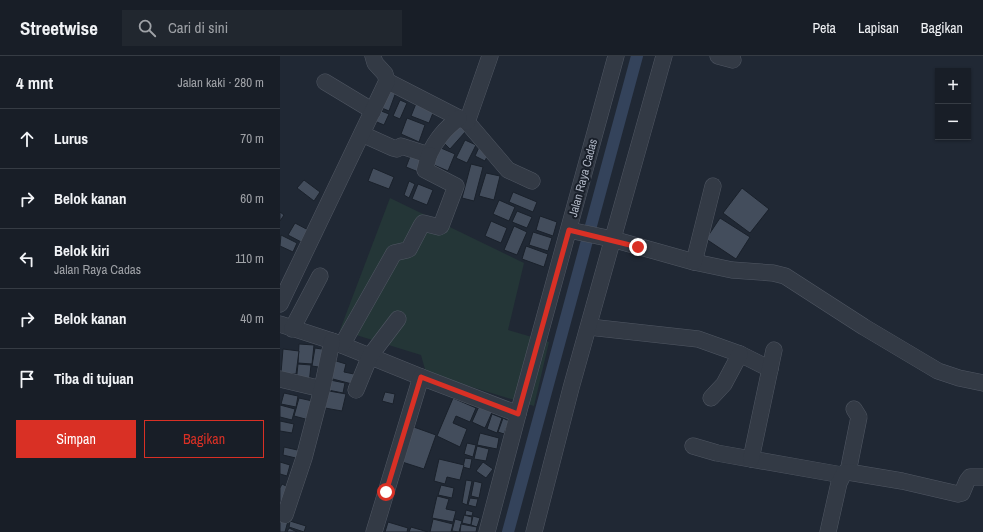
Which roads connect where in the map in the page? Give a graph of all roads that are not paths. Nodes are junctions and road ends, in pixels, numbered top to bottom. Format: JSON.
{"nodes":[{"id":1,"x":490,"y":56,"type":"edge"},
{"id":2,"x":616,"y":56,"type":"edge"},
{"id":3,"x":664,"y":56,"type":"edge"},
{"id":4,"x":718,"y":56,"type":"edge"},
{"id":5,"x":371,"y":58,"type":"edge"},
{"id":6,"x":733,"y":60,"type":"dead end"},
{"id":7,"x":387,"y":81,"type":"junction"},
{"id":8,"x":325,"y":82,"type":"dead end"},
{"id":9,"x":373,"y":111,"type":"junction"},
{"id":10,"x":463,"y":120,"type":"junction"},
{"id":11,"x":362,"y":134,"type":"junction"},
{"id":12,"x":429,"y":155,"type":"junction"},
{"id":13,"x":532,"y":181,"type":"dead end"},
{"id":14,"x":713,"y":186,"type":"dead end"},
{"id":15,"x":572,"y":231,"type":"junction"},
{"id":16,"x":607,"y":238,"type":"junction"},
{"id":17,"x":694,"y":262,"type":"junction"},
{"id":18,"x":320,"y":276,"type":"dead end"},
{"id":19,"x":280,"y":304,"type":"edge"},
{"id":20,"x":398,"y":319,"type":"dead end"},
{"id":21,"x":286,"y":326,"type":"edge"},
{"id":22,"x":589,"y":327,"type":"junction"},
{"id":23,"x":336,"y":343,"type":"junction"},
{"id":24,"x":774,"y":350,"type":"dead end"},
{"id":25,"x":740,"y":354,"type":"junction"},
{"id":26,"x":370,"y":356,"type":"junction"},
{"id":27,"x":770,"y":369,"type":"junction"},
{"id":28,"x":421,"y":377,"type":"junction"},
{"id":29,"x":280,"y":379,"type":"edge"},
{"id":30,"x":983,"y":383,"type":"edge"},
{"id":31,"x":322,"y":389,"type":"junction"},
{"id":32,"x":356,"y":390,"type":"dead end"},
{"id":33,"x":711,"y":398,"type":"dead end"},
{"id":34,"x":854,"y":409,"type":"dead end"},
{"id":35,"x":518,"y":414,"type":"junction"},
{"id":36,"x":693,"y":446,"type":"dead end"},
{"id":37,"x":751,"y":459,"type":"junction"},
{"id":38,"x":845,"y":474,"type":"junction"},
{"id":39,"x":983,"y":477,"type":"edge"},
{"id":40,"x":285,"y":514,"type":"dead end"},
{"id":41,"x":374,"y":532,"type":"edge"},
{"id":42,"x":487,"y":532,"type":"edge"},
{"id":43,"x":534,"y":532,"type":"edge"},
{"id":44,"x":828,"y":532,"type":"edge"}],
"edges":[{"from":1,"to":10,"type":"street"},
{"from":2,"to":15,"type":"street","name":"Jalan Raya Cadas"},
{"from":3,"to":16,"type":"street"},
{"from":4,"to":6,"type":"street"},
{"from":5,"to":7,"type":"street"},
{"from":7,"to":9,"type":"street"},
{"from":7,"to":10,"type":"street"},
{"from":8,"to":9,"type":"street"},
{"from":9,"to":11,"type":"street"},
{"from":10,"to":12,"type":"street"},
{"from":10,"to":13,"type":"street"},
{"from":11,"to":12,"type":"street"},
{"from":11,"to":19,"type":"street"},
{"from":12,"to":23,"type":"street"},
{"from":14,"to":17,"type":"street"},
{"from":15,"to":16,"type":"street"},
{"from":15,"to":35,"type":"street","name":"Jalan Raya Cadas"},
{"from":16,"to":17,"type":"street"},
{"from":16,"to":22,"type":"street"},
{"from":17,"to":30,"type":"street"},
{"from":18,"to":21,"type":"street"},
{"from":20,"to":26,"type":"street"},
{"from":21,"to":23,"type":"street"},
{"from":22,"to":25,"type":"street"},
{"from":22,"to":43,"type":"street"},
{"from":23,"to":26,"type":"street"},
{"from":23,"to":31,"type":"street"},
{"from":24,"to":27,"type":"street"},
{"from":25,"to":27,"type":"street"},
{"from":25,"to":33,"type":"street"},
{"from":26,"to":28,"type":"street"},
{"from":26,"to":32,"type":"street"},
{"from":27,"to":37,"type":"street"},
{"from":28,"to":35,"type":"street"},
{"from":28,"to":41,"type":"street"},
{"from":29,"to":31,"type":"street"},
{"from":31,"to":40,"type":"street"},
{"from":34,"to":38,"type":"street"},
{"from":35,"to":42,"type":"street","name":"Jalan Raya Cadas"},
{"from":36,"to":37,"type":"street"},
{"from":37,"to":38,"type":"street"},
{"from":38,"to":39,"type":"street"},
{"from":38,"to":44,"type":"street"}]}
